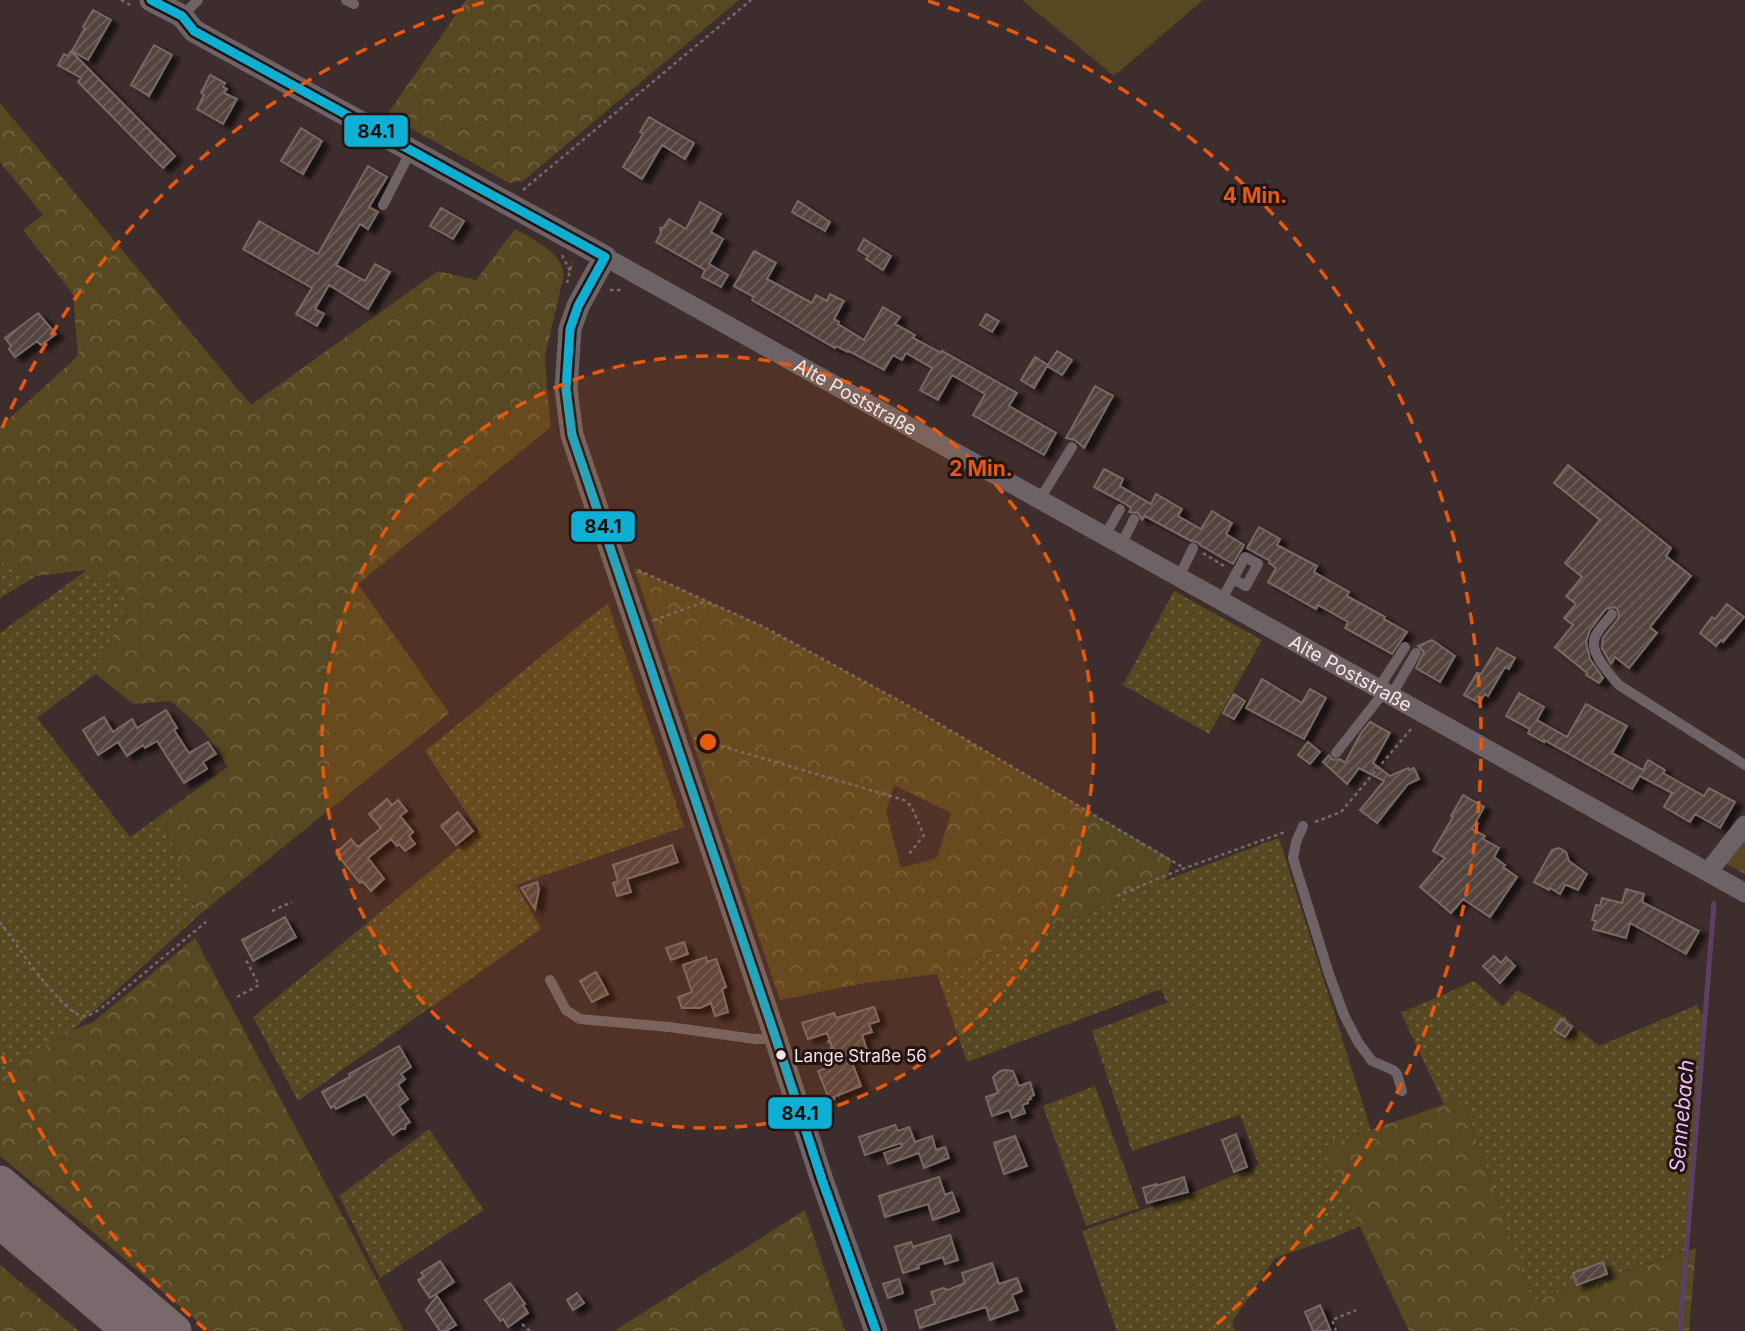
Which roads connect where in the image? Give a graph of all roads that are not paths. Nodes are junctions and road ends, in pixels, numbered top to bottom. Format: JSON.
{"nodes":[{"id":1,"x":151,"y":0,"type":"edge"},
{"id":2,"x":190,"y":8,"type":"edge"},
{"id":3,"x":411,"y":151,"type":"junction"},
{"id":4,"x":383,"y":205,"type":"dead end"},
{"id":5,"x":605,"y":257,"type":"junction"},
{"id":6,"x":1072,"y":447,"type":"dead end"},
{"id":7,"x":1040,"y":499,"type":"junction"},
{"id":8,"x":1120,"y":509,"type":"dead end"},
{"id":9,"x":1134,"y":519,"type":"dead end"},
{"id":10,"x":1113,"y":540,"type":"junction"},
{"id":11,"x":1193,"y":548,"type":"road end"},
{"id":12,"x":1235,"y":576,"type":"road end"},
{"id":13,"x":1179,"y":577,"type":"junction"},
{"id":14,"x":1221,"y":601,"type":"junction"},
{"id":15,"x":1612,"y":614,"type":"dead end"},
{"id":16,"x":1405,"y":647,"type":"dead end"},
{"id":17,"x":1416,"y":653,"type":"dead end"},
{"id":18,"x":1385,"y":693,"type":"junction"},
{"id":19,"x":1336,"y":753,"type":"dead end"},
{"id":20,"x":1745,"y":765,"type":"edge"},
{"id":21,"x":1745,"y":825,"type":"edge"},
{"id":22,"x":1303,"y":826,"type":"road end"},
{"id":23,"x":1708,"y":872,"type":"junction"},
{"id":24,"x":1745,"y":893,"type":"edge"},
{"id":25,"x":550,"y":979,"type":"dead end"},
{"id":26,"x":775,"y":1036,"type":"junction"},
{"id":27,"x":1402,"y":1091,"type":"dead end"},
{"id":28,"x":0,"y":1183,"type":"edge"},
{"id":29,"x":0,"y":1221,"type":"edge"},
{"id":30,"x":130,"y":1331,"type":"edge"},
{"id":31,"x":174,"y":1331,"type":"edge"},
{"id":32,"x":876,"y":1331,"type":"edge"}],
"edges":[{"from":1,"to":2,"type":"street","name":"Alte Poststraße"},
{"from":2,"to":3,"type":"street","name":"Alte Poststraße"},
{"from":3,"to":4,"type":"lane"},
{"from":3,"to":5,"type":"street","name":"Alte Poststraße"},
{"from":5,"to":7,"type":"street","name":"Alte Poststraße"},
{"from":5,"to":26,"type":"street"},
{"from":6,"to":7,"type":"lane"},
{"from":7,"to":10,"type":"street","name":"Alte Poststraße"},
{"from":8,"to":10,"type":"lane"},
{"from":9,"to":10,"type":"lane"},
{"from":10,"to":13,"type":"street","name":"Alte Poststraße"},
{"from":11,"to":13,"type":"lane"},
{"from":12,"to":14,"type":"lane"},
{"from":13,"to":14,"type":"street","name":"Alte Poststraße"},
{"from":14,"to":18,"type":"street","name":"Alte Poststraße"},
{"from":15,"to":20,"type":"lane"},
{"from":16,"to":18,"type":"lane"},
{"from":17,"to":18,"type":"lane"},
{"from":18,"to":19,"type":"lane"},
{"from":18,"to":23,"type":"street","name":"Alte Poststraße"},
{"from":21,"to":23,"type":"street"},
{"from":22,"to":27,"type":"lane"},
{"from":23,"to":24,"type":"street","name":"Alte Poststraße"},
{"from":25,"to":26,"type":"lane"},
{"from":26,"to":32,"type":"street"},
{"from":28,"to":31,"type":"highway"},
{"from":29,"to":30,"type":"highway"}]}
